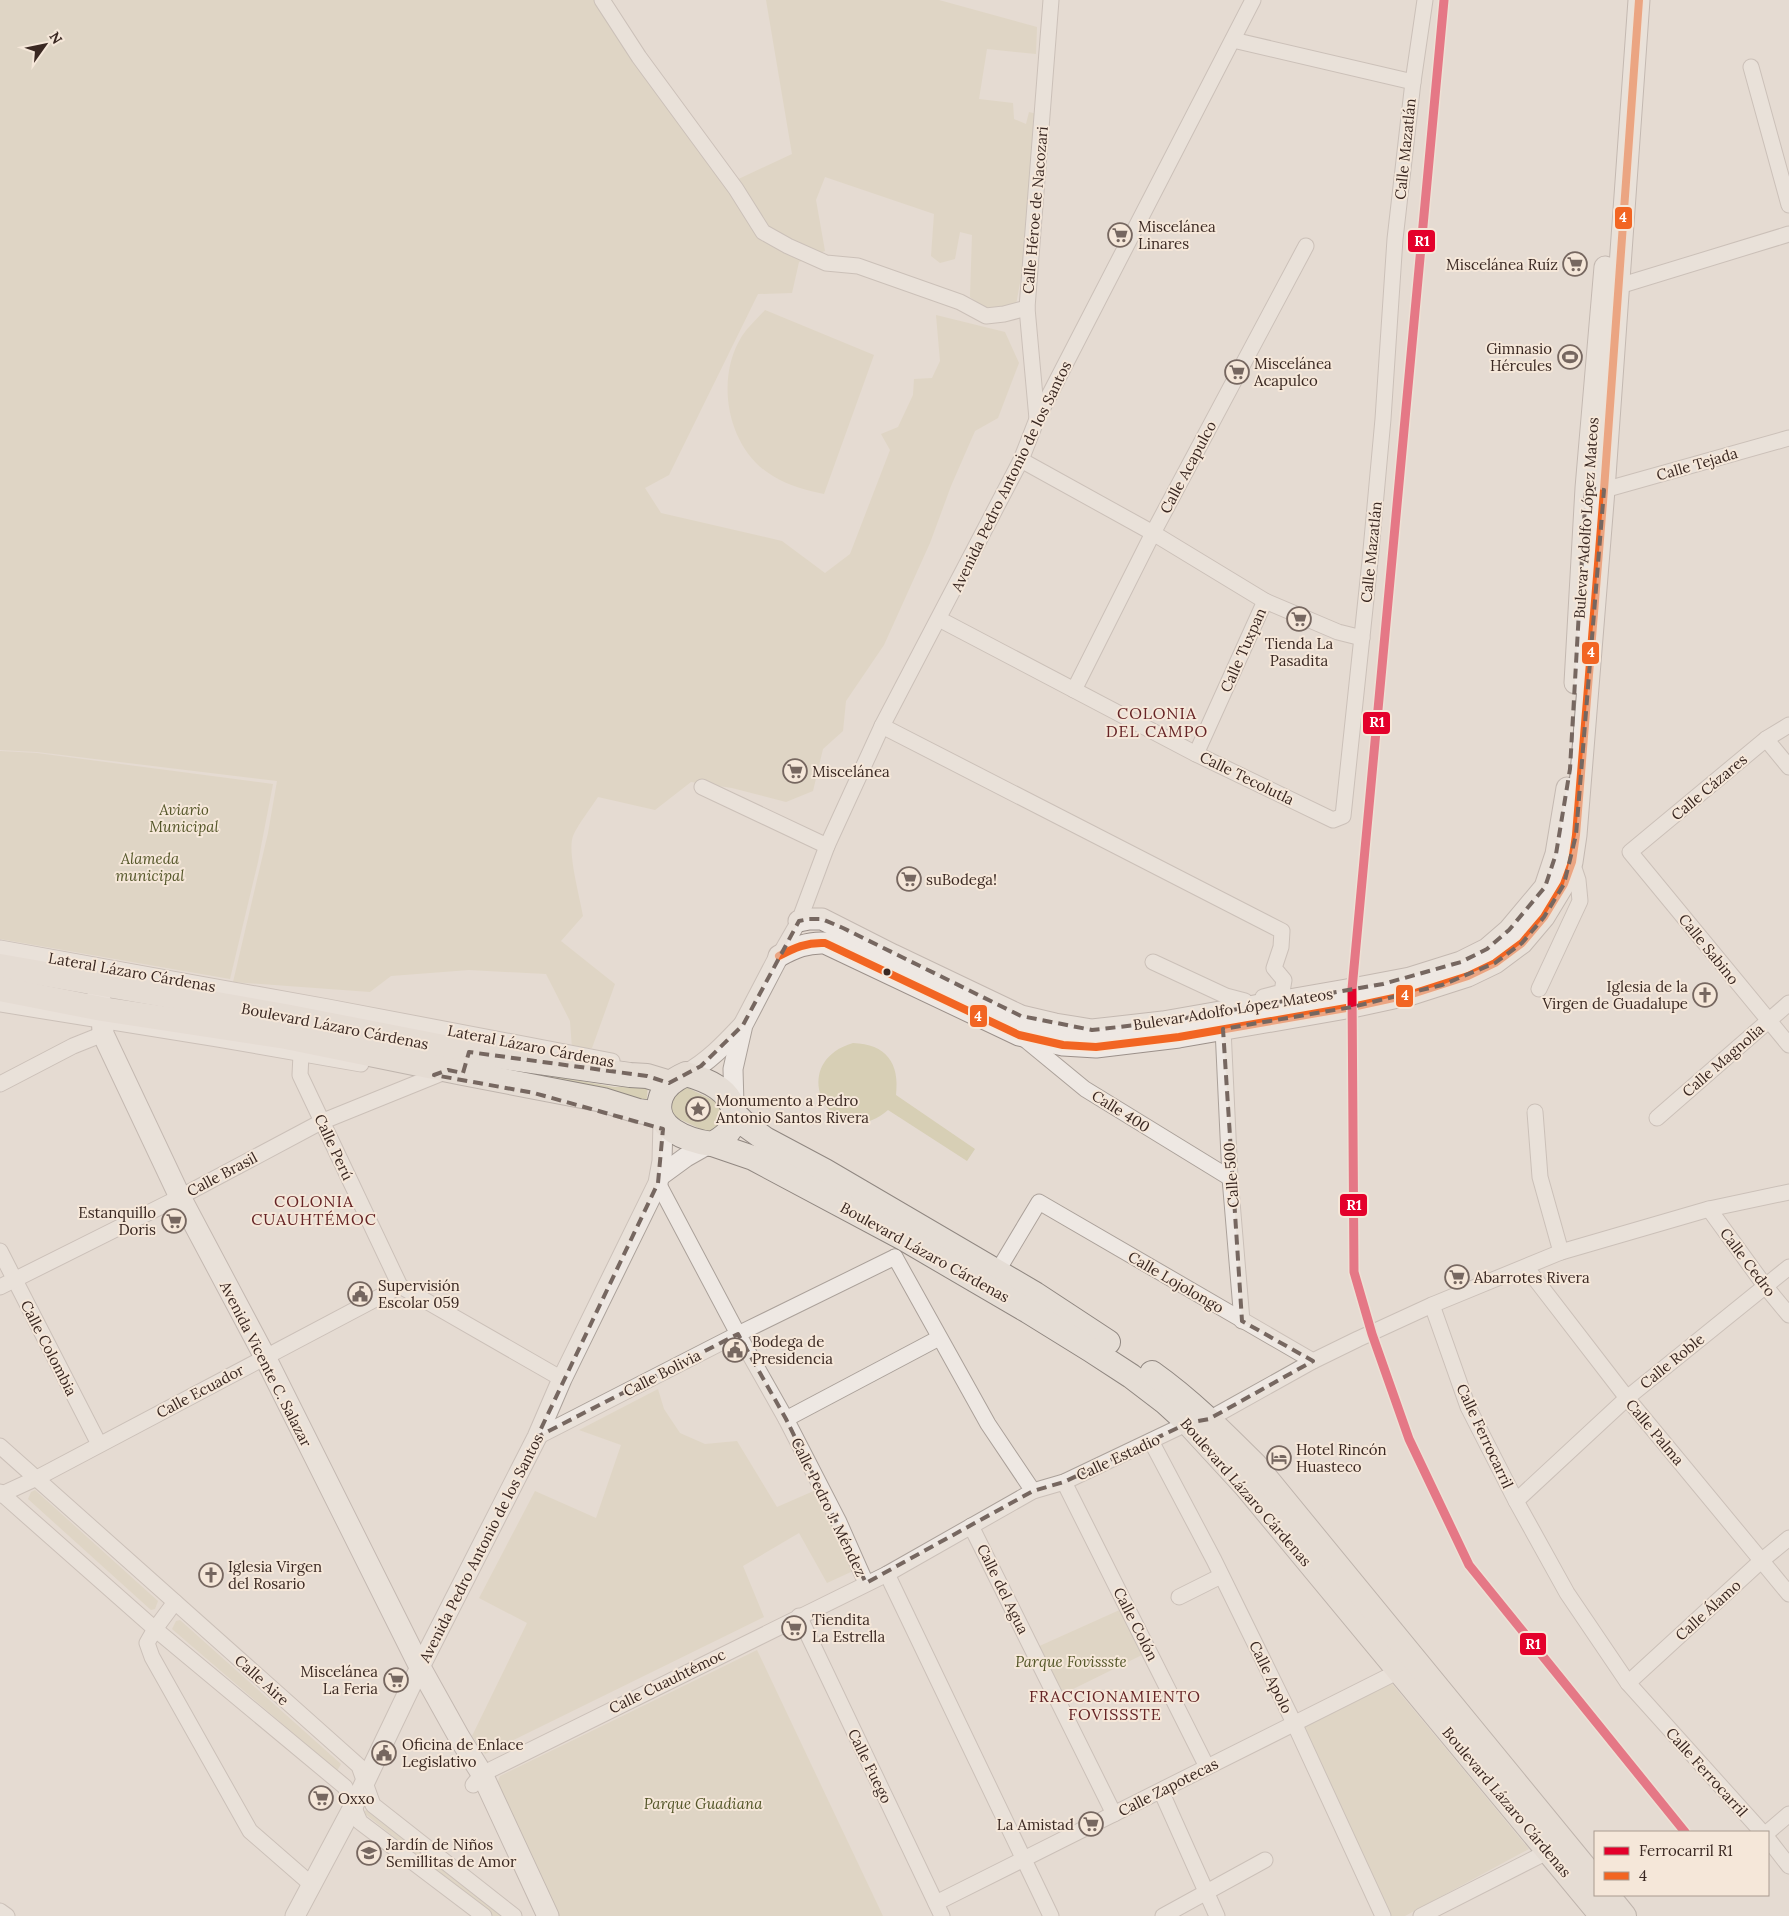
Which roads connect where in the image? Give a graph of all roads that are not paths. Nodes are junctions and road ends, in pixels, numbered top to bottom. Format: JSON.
{"nodes":[{"id":1,"x":602,"y":0,"type":"edge"},
{"id":2,"x":1051,"y":0,"type":"edge"},
{"id":3,"x":1253,"y":0,"type":"edge"},
{"id":4,"x":1424,"y":0,"type":"edge"},
{"id":5,"x":1625,"y":0,"type":"edge"},
{"id":6,"x":1639,"y":0,"type":"edge"},
{"id":7,"x":1232,"y":40,"type":"junction"},
{"id":8,"x":1751,"y":67,"type":"dead end"},
{"id":9,"x":1412,"y":82,"type":"junction"},
{"id":10,"x":1789,"y":205,"type":"edge"},
{"id":11,"x":1789,"y":234,"type":"edge"},
{"id":12,"x":1306,"y":246,"type":"dead end"},
{"id":13,"x":1619,"y":286,"type":"junction"},
{"id":14,"x":1027,"y":308,"type":"junction"},
{"id":15,"x":1038,"y":419,"type":"junction"},
{"id":16,"x":1789,"y":438,"type":"edge"},
{"id":17,"x":1021,"y":460,"type":"junction"},
{"id":18,"x":1595,"y":489,"type":"junction"},
{"id":19,"x":1153,"y":533,"type":"junction"},
{"id":20,"x":1265,"y":601,"type":"junction"},
{"id":21,"x":939,"y":619,"type":"junction"},
{"id":22,"x":1362,"y":638,"type":"junction"},
{"id":23,"x":1074,"y":690,"type":"junction"},
{"id":24,"x":1789,"y":725,"type":"edge"},
{"id":25,"x":882,"y":726,"type":"junction"},
{"id":26,"x":1766,"y":739,"type":"junction"},
{"id":27,"x":1196,"y":754,"type":"junction"},
{"id":28,"x":1789,"y":767,"type":"edge"},
{"id":29,"x":702,"y":787,"type":"dead end"},
{"id":30,"x":827,"y":846,"type":"junction"},
{"id":31,"x":1630,"y":852,"type":"joint"},
{"id":32,"x":1572,"y":862,"type":"junction"},
{"id":33,"x":799,"y":921,"type":"junction"},
{"id":34,"x":0,"y":948,"type":"edge"},
{"id":35,"x":779,"y":956,"type":"junction"},
{"id":36,"x":1153,"y":962,"type":"dead end"},
{"id":37,"x":0,"y":966,"type":"edge"},
{"id":38,"x":96,"y":984,"type":"junction"},
{"id":39,"x":0,"y":989,"type":"edge"},
{"id":40,"x":1539,"y":989,"type":"dead end"},
{"id":41,"x":1789,"y":1003,"type":"edge"},
{"id":42,"x":0,"y":1004,"type":"edge"},
{"id":43,"x":1245,"y":1004,"type":"junction"},
{"id":44,"x":102,"y":1021,"type":"junction"},
{"id":45,"x":1768,"y":1021,"type":"junction"},
{"id":46,"x":743,"y":1025,"type":"junction"},
{"id":47,"x":1223,"y":1029,"type":"junction"},
{"id":48,"x":1019,"y":1035,"type":"junction"},
{"id":49,"x":1789,"y":1045,"type":"edge"},
{"id":50,"x":301,"y":1054,"type":"junction"},
{"id":51,"x":454,"y":1068,"type":"junction"},
{"id":52,"x":678,"y":1078,"type":"junction"},
{"id":53,"x":0,"y":1084,"type":"edge"},
{"id":54,"x":734,"y":1109,"type":"junction"},
{"id":55,"x":1535,"y":1112,"type":"dead end"},
{"id":56,"x":1657,"y":1118,"type":"dead end"},
{"id":57,"x":321,"y":1122,"type":"junction"},
{"id":58,"x":662,"y":1122,"type":"junction"},
{"id":59,"x":711,"y":1144,"type":"junction"},
{"id":60,"x":1230,"y":1178,"type":"junction"},
{"id":61,"x":659,"y":1179,"type":"junction"},
{"id":62,"x":1789,"y":1192,"type":"edge"},
{"id":63,"x":180,"y":1197,"type":"junction"},
{"id":64,"x":1709,"y":1209,"type":"junction"},
{"id":65,"x":899,"y":1248,"type":"junction"},
{"id":66,"x":0,"y":1251,"type":"edge"},
{"id":67,"x":1561,"y":1252,"type":"junction"},
{"id":68,"x":1526,"y":1267,"type":"junction"},
{"id":69,"x":1789,"y":1267,"type":"edge"},
{"id":70,"x":997,"y":1272,"type":"junction"},
{"id":71,"x":14,"y":1279,"type":"junction"},
{"id":72,"x":400,"y":1286,"type":"junction"},
{"id":73,"x":1765,"y":1286,"type":"junction"},
{"id":74,"x":0,"y":1287,"type":"edge"},
{"id":75,"x":1432,"y":1305,"type":"junction"},
{"id":76,"x":1789,"y":1315,"type":"edge"},
{"id":77,"x":1242,"y":1320,"type":"junction"},
{"id":78,"x":738,"y":1334,"type":"junction"},
{"id":79,"x":939,"y":1338,"type":"junction"},
{"id":80,"x":265,"y":1357,"type":"junction"},
{"id":81,"x":1313,"y":1361,"type":"junction"},
{"id":82,"x":562,"y":1379,"type":"junction"},
{"id":83,"x":1627,"y":1398,"type":"junction"},
{"id":84,"x":786,"y":1419,"type":"junction"},
{"id":85,"x":1199,"y":1421,"type":"junction"},
{"id":86,"x":537,"y":1437,"type":"junction"},
{"id":87,"x":1151,"y":1441,"type":"junction"},
{"id":88,"x":99,"y":1444,"type":"junction"},
{"id":89,"x":0,"y":1446,"type":"edge"},
{"id":90,"x":37,"y":1478,"type":"junction"},
{"id":91,"x":1064,"y":1482,"type":"junction"},
{"id":92,"x":1032,"y":1491,"type":"junction"},
{"id":93,"x":1,"y":1494,"type":"edge"},
{"id":94,"x":1516,"y":1501,"type":"junction"},
{"id":95,"x":971,"y":1526,"type":"junction"},
{"id":96,"x":1789,"y":1538,"type":"edge"},
{"id":97,"x":1761,"y":1561,"type":"junction"},
{"id":98,"x":887,"y":1574,"type":"junction"},
{"id":99,"x":1221,"y":1576,"type":"junction"},
{"id":100,"x":866,"y":1584,"type":"junction"},
{"id":101,"x":1789,"y":1594,"type":"edge"},
{"id":102,"x":1179,"y":1597,"type":"dead end"},
{"id":103,"x":175,"y":1602,"type":"junction"},
{"id":104,"x":799,"y":1616,"type":"junction"},
{"id":105,"x":155,"y":1629,"type":"junction"},
{"id":106,"x":420,"y":1668,"type":"junction"},
{"id":107,"x":1399,"y":1671,"type":"junction"},
{"id":108,"x":1628,"y":1683,"type":"junction"},
{"id":109,"x":1295,"y":1725,"type":"junction"},
{"id":110,"x":1207,"y":1767,"type":"junction"},
{"id":111,"x":477,"y":1779,"type":"junction"},
{"id":112,"x":364,"y":1781,"type":"junction"},
{"id":113,"x":1160,"y":1791,"type":"junction"},
{"id":114,"x":353,"y":1806,"type":"junction"},
{"id":115,"x":1114,"y":1814,"type":"junction"},
{"id":116,"x":1789,"y":1814,"type":"edge"},
{"id":117,"x":1761,"y":1831,"type":"edge"},
{"id":118,"x":1769,"y":1831,"type":"edge"},
{"id":119,"x":1769,"y":1840,"type":"edge"},
{"id":120,"x":1549,"y":1851,"type":"junction"},
{"id":121,"x":1025,"y":1860,"type":"junction"},
{"id":122,"x":1265,"y":1860,"type":"dead end"},
{"id":123,"x":1789,"y":1866,"type":"edge"},
{"id":124,"x":1594,"y":1879,"type":"edge"},
{"id":125,"x":312,"y":1885,"type":"junction"},
{"id":126,"x":1205,"y":1892,"type":"junction"},
{"id":127,"x":1608,"y":1896,"type":"edge"},
{"id":128,"x":939,"y":1910,"type":"edge"},
{"id":129,"x":0,"y":1911,"type":"edge"},
{"id":130,"x":7,"y":1916,"type":"edge"},
{"id":131,"x":295,"y":1916,"type":"edge"},
{"id":132,"x":484,"y":1916,"type":"edge"},
{"id":133,"x":514,"y":1916,"type":"edge"},
{"id":134,"x":534,"y":1916,"type":"edge"},
{"id":135,"x":548,"y":1916,"type":"edge"},
{"id":136,"x":1051,"y":1916,"type":"edge"},
{"id":137,"x":1163,"y":1916,"type":"edge"},
{"id":138,"x":1217,"y":1916,"type":"edge"},
{"id":139,"x":1383,"y":1916,"type":"edge"},
{"id":140,"x":1420,"y":1916,"type":"edge"},
{"id":141,"x":1602,"y":1916,"type":"edge"},
{"id":142,"x":1624,"y":1916,"type":"edge"}],
"edges":[{"from":1,"to":14,"type":"street"},
{"from":2,"to":14,"type":"street","name":"Calle Héroe de Nacozari"},
{"from":3,"to":7,"type":"street","name":"Avenida Pedro Antonio de los Santos"},
{"from":4,"to":9,"type":"street"},
{"from":5,"to":18,"type":"main road","name":"Bulevar Adolfo López Mateos"},
{"from":6,"to":13,"type":"main road","name":"Bulevar Adolfo López Mateos"},
{"from":7,"to":9,"type":"street"},
{"from":7,"to":15,"type":"street","name":"Avenida Pedro Antonio de los Santos"},
{"from":8,"to":10,"type":"street"},
{"from":9,"to":22,"type":"street","name":"Calle Mazatlán"},
{"from":11,"to":13,"type":"street"},
{"from":12,"to":19,"type":"street","name":"Calle Acapulco"},
{"from":13,"to":18,"type":"main road","name":"Bulevar Adolfo López Mateos"},
{"from":14,"to":15,"type":"street","name":"Calle Héroe de Nacozari"},
{"from":15,"to":17,"type":"street","name":"Avenida Pedro Antonio de los Santos"},
{"from":16,"to":18,"type":"street","name":"Calle Tejada"},
{"from":17,"to":19,"type":"street"},
{"from":17,"to":21,"type":"street","name":"Avenida Pedro Antonio de los Santos"},
{"from":18,"to":32,"type":"main road","name":"Bulevar Adolfo López Mateos"},
{"from":18,"to":43,"type":"main road","name":"Bulevar Adolfo López Mateos"},
{"from":19,"to":20,"type":"street"},
{"from":19,"to":23,"type":"street","name":"Calle Acapulco"},
{"from":20,"to":22,"type":"street"},
{"from":20,"to":27,"type":"street","name":"Calle Tuxpan"},
{"from":21,"to":23,"type":"street","name":"Calle Tecolutla"},
{"from":21,"to":25,"type":"street","name":"Avenida Pedro Antonio de los Santos"},
{"from":22,"to":27,"type":"street","name":"Calle Tecolutla"},
{"from":23,"to":27,"type":"street","name":"Calle Tecolutla"},
{"from":24,"to":26,"type":"street","name":"Calle Cázares"},
{"from":25,"to":30,"type":"street","name":"Avenida Pedro Antonio de los Santos"},
{"from":25,"to":43,"type":"street"},
{"from":26,"to":28,"type":"street"},
{"from":26,"to":31,"type":"street","name":"Calle Cázares"},
{"from":29,"to":30,"type":"street"},
{"from":30,"to":33,"type":"street","name":"Avenida Pedro Antonio de los Santos"},
{"from":31,"to":45,"type":"street","name":"Calle Sabino"},
{"from":32,"to":40,"type":"street"},
{"from":32,"to":47,"type":"main road","name":"Bulevar Adolfo López Mateos"},
{"from":33,"to":35,"type":"street","name":"Avenida Pedro Antonio de los Santos"},
{"from":33,"to":43,"type":"main road","name":"Bulevar Adolfo López Mateos"},
{"from":34,"to":52,"type":"street","name":"Lateral Lázaro Cárdenas"},
{"from":35,"to":46,"type":"street"},
{"from":35,"to":48,"type":"main road","name":"Bulevar Adolfo López Mateos"},
{"from":36,"to":43,"type":"street"},
{"from":37,"to":38,"type":"main road","name":"Boulevard Lázaro Cárdenas"},
{"from":38,"to":44,"type":"main road","name":"Avenida Vicente C. Salazar"},
{"from":38,"to":51,"type":"main road","name":"Boulevard Lázaro Cárdenas"},
{"from":39,"to":44,"type":"main road","name":"Boulevard Lázaro Cárdenas"},
{"from":41,"to":45,"type":"street","name":"Calle Magnolia"},
{"from":42,"to":44,"type":"street"},
{"from":44,"to":50,"type":"street"},
{"from":44,"to":51,"type":"main road","name":"Boulevard Lázaro Cárdenas"},
{"from":44,"to":53,"type":"street"},
{"from":44,"to":63,"type":"main road","name":"Avenida Vicente C. Salazar"},
{"from":45,"to":49,"type":"street","name":"Calle Sabino"},
{"from":45,"to":56,"type":"street","name":"Calle Magnolia"},
{"from":46,"to":52,"type":"street"},
{"from":46,"to":54,"type":"street"},
{"from":47,"to":48,"type":"main road","name":"Bulevar Adolfo López Mateos"},
{"from":47,"to":60,"type":"street","name":"Calle 500"},
{"from":48,"to":60,"type":"street","name":"Calle 400"},
{"from":50,"to":51,"type":"street"},
{"from":50,"to":57,"type":"street","name":"Calle Perú"},
{"from":51,"to":52,"type":"main road","name":"Boulevard Lázaro Cárdenas"},
{"from":51,"to":57,"type":"street","name":"Calle Brasil"},
{"from":51,"to":58,"type":"main road","name":"Boulevard Lázaro Cárdenas"},
{"from":52,"to":54,"type":"main road"},
{"from":52,"to":58,"type":"main road"},
{"from":54,"to":59,"type":"main road"},
{"from":54,"to":70,"type":"main road","name":"Boulevard Lázaro Cárdenas"},
{"from":55,"to":67,"type":"street"},
{"from":57,"to":63,"type":"street","name":"Calle Brasil"},
{"from":57,"to":72,"type":"street","name":"Calle Perú"},
{"from":58,"to":59,"type":"main road"},
{"from":58,"to":61,"type":"street"},
{"from":59,"to":61,"type":"street"},
{"from":59,"to":65,"type":"main road","name":"Boulevard Lázaro Cárdenas"},
{"from":60,"to":77,"type":"street","name":"Calle 500"},
{"from":61,"to":78,"type":"street","name":"Calle Pedro J. Méndez"},
{"from":61,"to":82,"type":"street","name":"Avenida Pedro Antonio de los Santos"},
{"from":62,"to":64,"type":"street"},
{"from":63,"to":71,"type":"street","name":"Calle Brasil"},
{"from":63,"to":80,"type":"main road","name":"Avenida Vicente C. Salazar"},
{"from":64,"to":67,"type":"street"},
{"from":64,"to":73,"type":"street","name":"Calle Cedro"},
{"from":65,"to":78,"type":"street","name":"Calle Bolivia"},
{"from":65,"to":79,"type":"street"},
{"from":65,"to":85,"type":"main road","name":"Boulevard Lázaro Cárdenas"},
{"from":66,"to":71,"type":"street","name":"Calle Colombia"},
{"from":67,"to":68,"type":"street"},
{"from":68,"to":75,"type":"street"},
{"from":68,"to":83,"type":"street","name":"Calle Palma"},
{"from":69,"to":73,"type":"street","name":"Calle Roble"},
{"from":70,"to":77,"type":"street","name":"Calle Lojolongo"},
{"from":70,"to":85,"type":"main road","name":"Boulevard Lázaro Cárdenas"},
{"from":71,"to":74,"type":"street","name":"Calle Brasil"},
{"from":71,"to":88,"type":"street","name":"Calle Colombia"},
{"from":72,"to":80,"type":"street","name":"Calle Ecuador"},
{"from":72,"to":82,"type":"street"},
{"from":73,"to":76,"type":"street","name":"Calle Cedro"},
{"from":73,"to":83,"type":"street","name":"Calle Roble"},
{"from":75,"to":81,"type":"street","name":"Calle Estadio"},
{"from":75,"to":94,"type":"street","name":"Calle Ferrocarril"},
{"from":77,"to":81,"type":"street","name":"Calle Lojolongo"},
{"from":78,"to":84,"type":"street","name":"Calle Pedro J. Méndez"},
{"from":78,"to":86,"type":"street","name":"Calle Bolivia"},
{"from":79,"to":84,"type":"street"},
{"from":79,"to":92,"type":"street"},
{"from":80,"to":88,"type":"street","name":"Calle Ecuador"},
{"from":80,"to":106,"type":"main road","name":"Avenida Vicente C. Salazar"},
{"from":81,"to":85,"type":"street","name":"Calle Estadio"},
{"from":82,"to":86,"type":"street","name":"Avenida Pedro Antonio de los Santos"},
{"from":83,"to":94,"type":"street","name":"Calle Roble"},
{"from":83,"to":97,"type":"street","name":"Calle Palma"},
{"from":84,"to":100,"type":"street","name":"Calle Pedro J. Méndez"},
{"from":85,"to":87,"type":"street","name":"Calle Estadio"},
{"from":85,"to":107,"type":"main road","name":"Boulevard Lázaro Cárdenas"},
{"from":85,"to":124,"type":"main road","name":"Boulevard Lázaro Cárdenas"},
{"from":86,"to":106,"type":"street","name":"Avenida Pedro Antonio de los Santos"},
{"from":87,"to":91,"type":"street","name":"Calle Estadio"},
{"from":87,"to":99,"type":"street","name":"Calle Apolo"},
{"from":88,"to":90,"type":"street","name":"Calle Ecuador"},
{"from":89,"to":90,"type":"street","name":"Calle Aire"},
{"from":90,"to":93,"type":"street","name":"Calle Ecuador"},
{"from":90,"to":103,"type":"street","name":"Calle Aire"},
{"from":91,"to":92,"type":"street","name":"Calle Estadio"},
{"from":91,"to":110,"type":"street","name":"Calle Colón"},
{"from":92,"to":95,"type":"street","name":"Calle Estadio"},
{"from":93,"to":105,"type":"street","name":"Calle Aire"},
{"from":94,"to":108,"type":"street","name":"Calle Ferrocarril"},
{"from":95,"to":98,"type":"street","name":"Calle Estadio"},
{"from":95,"to":115,"type":"street","name":"Calle del Agua"},
{"from":96,"to":97,"type":"street","name":"Calle Álamo"},
{"from":97,"to":101,"type":"street","name":"Calle Palma"},
{"from":97,"to":108,"type":"street","name":"Calle Álamo"},
{"from":98,"to":100,"type":"street","name":"Calle Pedro J. Méndez"},
{"from":98,"to":121,"type":"street","name":"Calle Pedro J. Méndez"},
{"from":99,"to":102,"type":"street"},
{"from":99,"to":109,"type":"street","name":"Calle Apolo"},
{"from":100,"to":104,"type":"street","name":"Calle Cuauhtémoc"},
{"from":103,"to":105,"type":"street"},
{"from":103,"to":112,"type":"street","name":"Calle Aire"},
{"from":104,"to":111,"type":"street","name":"Calle Cuauhtémoc"},
{"from":104,"to":128,"type":"street","name":"Calle Fuego"},
{"from":105,"to":114,"type":"street","name":"Calle Aire"},
{"from":105,"to":125,"type":"street"},
{"from":106,"to":111,"type":"main road","name":"Avenida Vicente C. Salazar"},
{"from":106,"to":112,"type":"street","name":"Avenida Pedro Antonio de los Santos"},
{"from":107,"to":109,"type":"street","name":"Calle Zapotecas"},
{"from":107,"to":120,"type":"main road","name":"Boulevard Lázaro Cárdenas"},
{"from":108,"to":117,"type":"street","name":"Calle Ferrocarril"},
{"from":109,"to":110,"type":"street","name":"Calle Zapotecas"},
{"from":109,"to":139,"type":"street","name":"Calle Apolo"},
{"from":110,"to":113,"type":"street","name":"Calle Zapotecas"},
{"from":111,"to":134,"type":"main road","name":"Avenida Vicente C. Salazar"},
{"from":111,"to":135,"type":"main road","name":"Avenida Vicente C. Salazar"},
{"from":112,"to":114,"type":"street","name":"Avenida Pedro Antonio de los Santos"},
{"from":112,"to":133,"type":"street","name":"Calle Aire"},
{"from":113,"to":115,"type":"street","name":"Calle Zapotecas"},
{"from":113,"to":126,"type":"street"},
{"from":114,"to":125,"type":"street","name":"Avenida Pedro Antonio de los Santos"},
{"from":114,"to":132,"type":"street","name":"Calle Aire"},
{"from":115,"to":121,"type":"street","name":"Calle Zapotecas"},
{"from":116,"to":118,"type":"street"},
{"from":119,"to":123,"type":"street"},
{"from":120,"to":140,"type":"street"},
{"from":120,"to":141,"type":"main road","name":"Boulevard Lázaro Cárdenas"},
{"from":121,"to":128,"type":"street","name":"Calle Zapotecas"},
{"from":121,"to":136,"type":"street","name":"Calle Pedro J. Méndez"},
{"from":122,"to":126,"type":"street"},
{"from":125,"to":131,"type":"street","name":"Avenida Pedro Antonio de los Santos"},
{"from":126,"to":137,"type":"street"},
{"from":126,"to":138,"type":"street"},
{"from":127,"to":142,"type":"main road"},
{"from":129,"to":130,"type":"street"}]}
